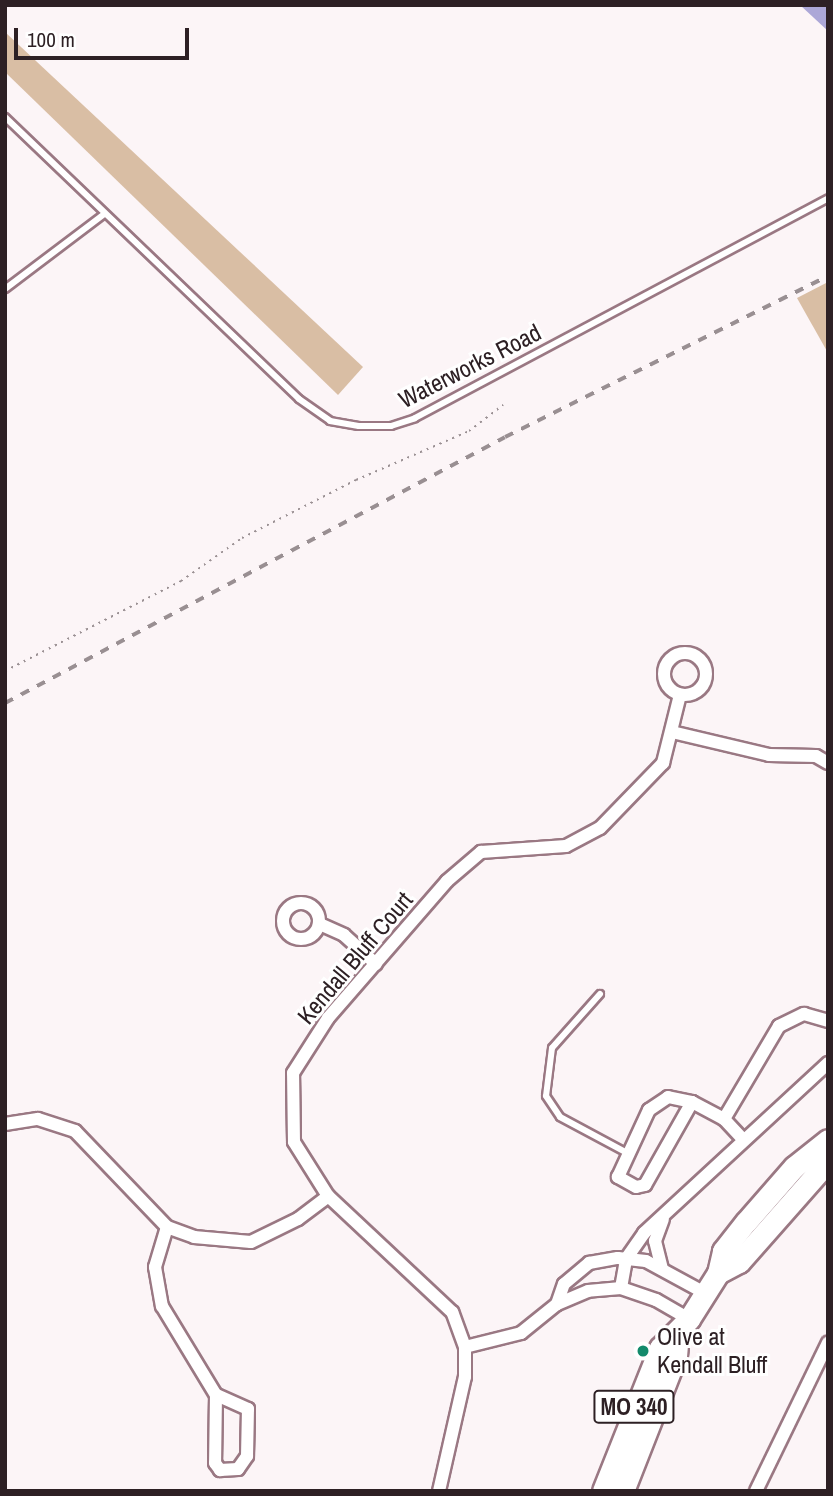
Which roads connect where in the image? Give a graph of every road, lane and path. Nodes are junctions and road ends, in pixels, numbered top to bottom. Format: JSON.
{"nodes":[{"id":1,"x":5,"y":117,"type":"edge"},
{"id":2,"x":828,"y":198,"type":"edge"},
{"id":3,"x":103,"y":215,"type":"junction"},
{"id":4,"x":5,"y":289,"type":"edge"},
{"id":5,"x":503,"y":405,"type":"dead end"},
{"id":6,"x":5,"y":671,"type":"edge"},
{"id":7,"x":680,"y":695,"type":"dead end"},
{"id":8,"x":672,"y":732,"type":"junction"},
{"id":9,"x":828,"y":764,"type":"edge"},
{"id":10,"x":322,"y":925,"type":"dead end"},
{"id":11,"x":376,"y":964,"type":"junction"},
{"id":12,"x":600,"y":995,"type":"dead end"},
{"id":13,"x":828,"y":1021,"type":"edge"},
{"id":14,"x":828,"y":1063,"type":"edge"},
{"id":15,"x":692,"y":1102,"type":"junction"},
{"id":16,"x":724,"y":1119,"type":"junction"},
{"id":17,"x":5,"y":1124,"type":"edge"},
{"id":18,"x":742,"y":1138,"type":"junction"},
{"id":19,"x":828,"y":1140,"type":"edge"},
{"id":20,"x":627,"y":1153,"type":"junction"},
{"id":21,"x":828,"y":1162,"type":"edge"},
{"id":22,"x":328,"y":1196,"type":"junction"},
{"id":23,"x":664,"y":1214,"type":"junction"},
{"id":24,"x":167,"y":1227,"type":"junction"},
{"id":25,"x":626,"y":1259,"type":"junction"},
{"id":26,"x":662,"y":1269,"type":"junction"},
{"id":27,"x":718,"y":1273,"type":"junction"},
{"id":28,"x":621,"y":1288,"type":"junction"},
{"id":29,"x":705,"y":1293,"type":"junction"},
{"id":30,"x":557,"y":1304,"type":"junction"},
{"id":31,"x":683,"y":1325,"type":"junction"},
{"id":32,"x":828,"y":1343,"type":"edge"},
{"id":33,"x":465,"y":1348,"type":"junction"},
{"id":34,"x":216,"y":1395,"type":"junction"},
{"id":35,"x":439,"y":1491,"type":"edge"},
{"id":36,"x":603,"y":1491,"type":"edge"},
{"id":37,"x":623,"y":1491,"type":"edge"},
{"id":38,"x":756,"y":1491,"type":"edge"}],
"edges":[{"from":1,"to":3,"type":"lane","name":"Waterworks Road"},
{"from":2,"to":3,"type":"lane","name":"Waterworks Road"},
{"from":3,"to":4,"type":"lane"},
{"from":5,"to":6,"type":"path"},
{"from":7,"to":8,"type":"street","name":"Kendall Bluff Court"},
{"from":8,"to":9,"type":"street"},
{"from":8,"to":11,"type":"street","name":"Kendall Bluff Court"},
{"from":10,"to":11,"type":"street"},
{"from":11,"to":22,"type":"street","name":"Kendall Bluff Court"},
{"from":12,"to":20,"type":"lane"},
{"from":13,"to":16,"type":"street"},
{"from":14,"to":18,"type":"street"},
{"from":15,"to":16,"type":"street"},
{"from":15,"to":20,"type":"street"},
{"from":15,"to":20,"type":"street"},
{"from":16,"to":18,"type":"street"},
{"from":17,"to":24,"type":"street"},
{"from":18,"to":23,"type":"street"},
{"from":19,"to":27,"type":"main road","number":"MO 340"},
{"from":21,"to":27,"type":"main road","number":"MO 340"},
{"from":22,"to":24,"type":"street"},
{"from":22,"to":33,"type":"street","name":"Kendall Bluff Court"},
{"from":23,"to":25,"type":"street"},
{"from":23,"to":26,"type":"street"},
{"from":24,"to":34,"type":"street"},
{"from":25,"to":26,"type":"street"},
{"from":25,"to":28,"type":"street"},
{"from":25,"to":30,"type":"street"},
{"from":26,"to":29,"type":"street"},
{"from":27,"to":29,"type":"main road","number":"MO 340"},
{"from":28,"to":30,"type":"street"},
{"from":28,"to":31,"type":"street"},
{"from":29,"to":31,"type":"main road","number":"MO 340"},
{"from":30,"to":33,"type":"street"},
{"from":31,"to":36,"type":"main road","number":"MO 340"},
{"from":31,"to":37,"type":"main road","number":"MO 340"},
{"from":32,"to":38,"type":"street"},
{"from":33,"to":35,"type":"street","name":"Kendall Bluff Court"},
{"from":34,"to":34,"type":"street"}]}
